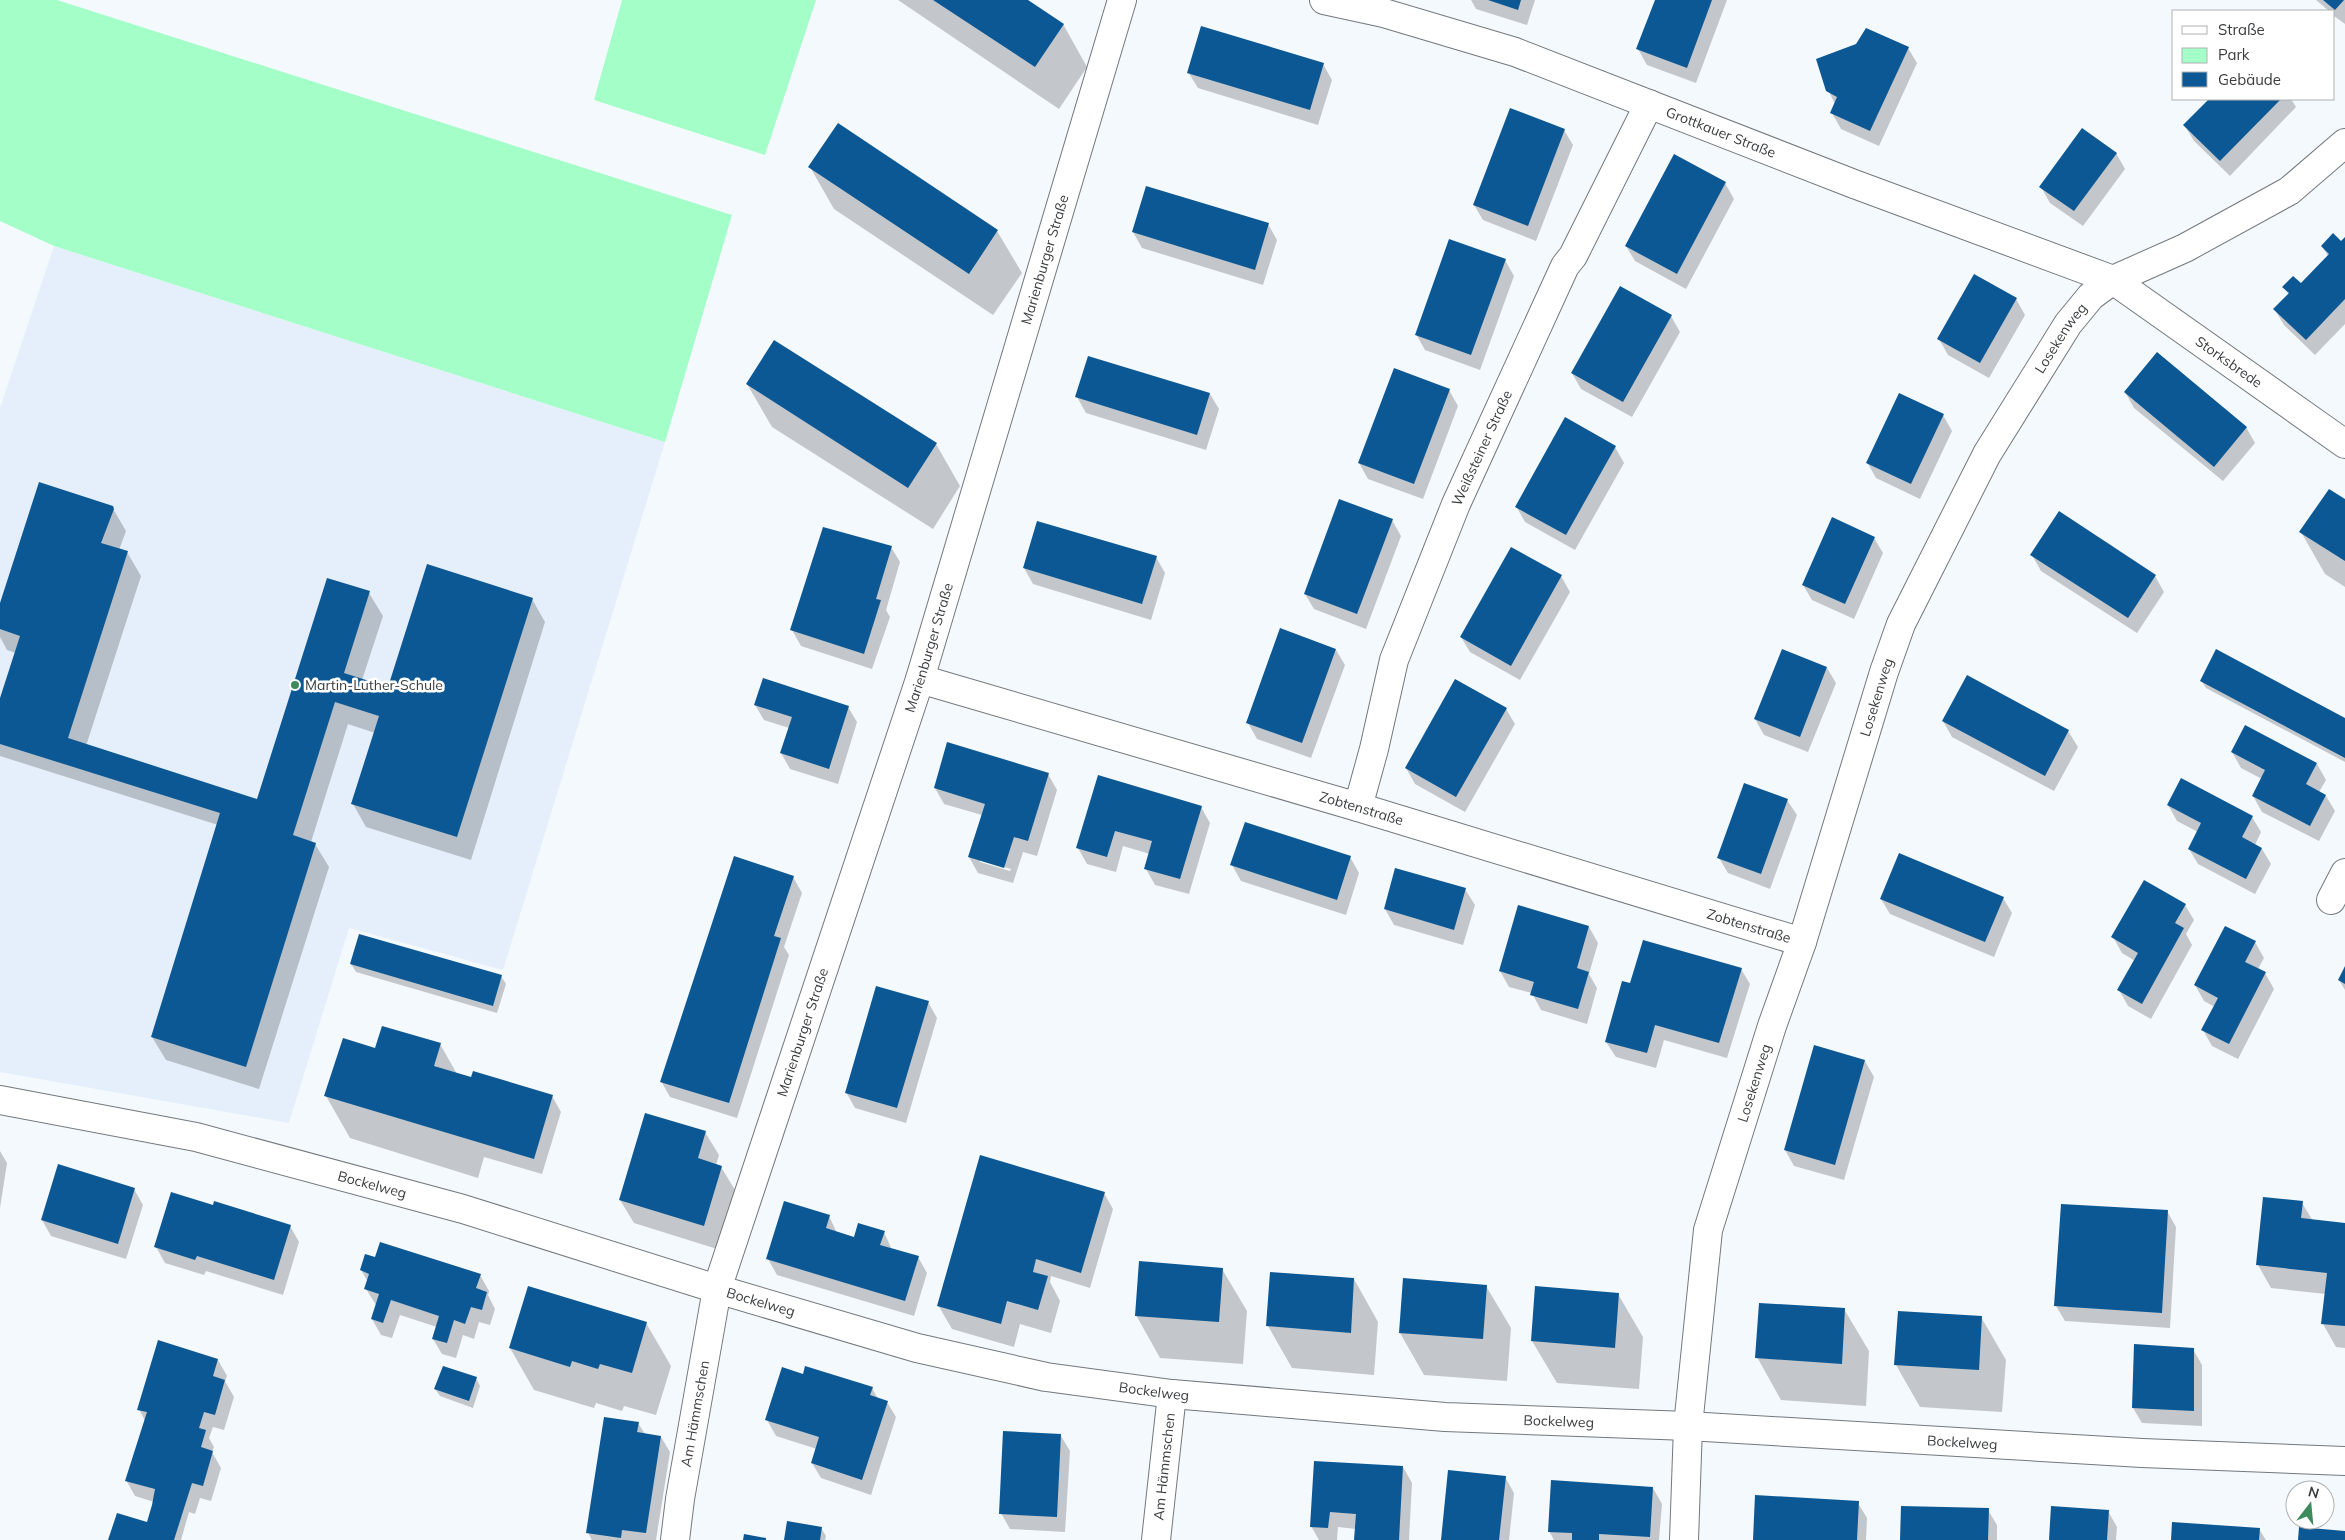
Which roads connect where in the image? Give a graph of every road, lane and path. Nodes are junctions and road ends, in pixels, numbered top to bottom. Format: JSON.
{"nodes":[{"id":1,"x":1122,"y":0,"type":"edge"},
{"id":2,"x":1324,"y":0,"type":"edge"},
{"id":3,"x":1649,"y":104,"type":"junction"},
{"id":4,"x":2345,"y":143,"type":"edge"},
{"id":5,"x":2113,"y":280,"type":"junction"},
{"id":6,"x":2345,"y":444,"type":"edge"},
{"id":7,"x":920,"y":679,"type":"junction"},
{"id":8,"x":1358,"y":807,"type":"junction"},
{"id":9,"x":2345,"y":873,"type":"edge"},
{"id":10,"x":2331,"y":900,"type":"dead end"},
{"id":11,"x":1802,"y":942,"type":"junction"},
{"id":12,"x":0,"y":1100,"type":"edge"},
{"id":13,"x":717,"y":1289,"type":"junction"},
{"id":14,"x":1172,"y":1394,"type":"junction"},
{"id":15,"x":1688,"y":1426,"type":"junction"},
{"id":16,"x":2345,"y":1461,"type":"edge"},
{"id":17,"x":676,"y":1540,"type":"edge"},
{"id":18,"x":1156,"y":1540,"type":"edge"},
{"id":19,"x":1684,"y":1540,"type":"edge"}],
"edges":[{"from":1,"to":7,"type":"street","name":"Marienburger Straße"},
{"from":2,"to":3,"type":"street","name":"Grottkauer Straße"},
{"from":3,"to":5,"type":"street","name":"Grottkauer Straße"},
{"from":3,"to":8,"type":"street","name":"Weißsteiner Straße"},
{"from":4,"to":5,"type":"street","name":"Losekenweg"},
{"from":5,"to":6,"type":"street","name":"Storksbrede"},
{"from":5,"to":11,"type":"street","name":"Losekenweg"},
{"from":7,"to":8,"type":"street","name":"Zobtenstraße"},
{"from":7,"to":13,"type":"street","name":"Marienburger Straße"},
{"from":8,"to":11,"type":"street","name":"Zobtenstraße"},
{"from":9,"to":10,"type":"street"},
{"from":11,"to":15,"type":"street","name":"Losekenweg"},
{"from":12,"to":13,"type":"street","name":"Bockelweg"},
{"from":13,"to":14,"type":"street","name":"Bockelweg"},
{"from":13,"to":17,"type":"street","name":"Am Hämmschen"},
{"from":14,"to":15,"type":"street","name":"Bockelweg"},
{"from":14,"to":18,"type":"street","name":"Am Hämmschen"},
{"from":15,"to":16,"type":"street","name":"Bockelweg"},
{"from":15,"to":19,"type":"street"}]}
